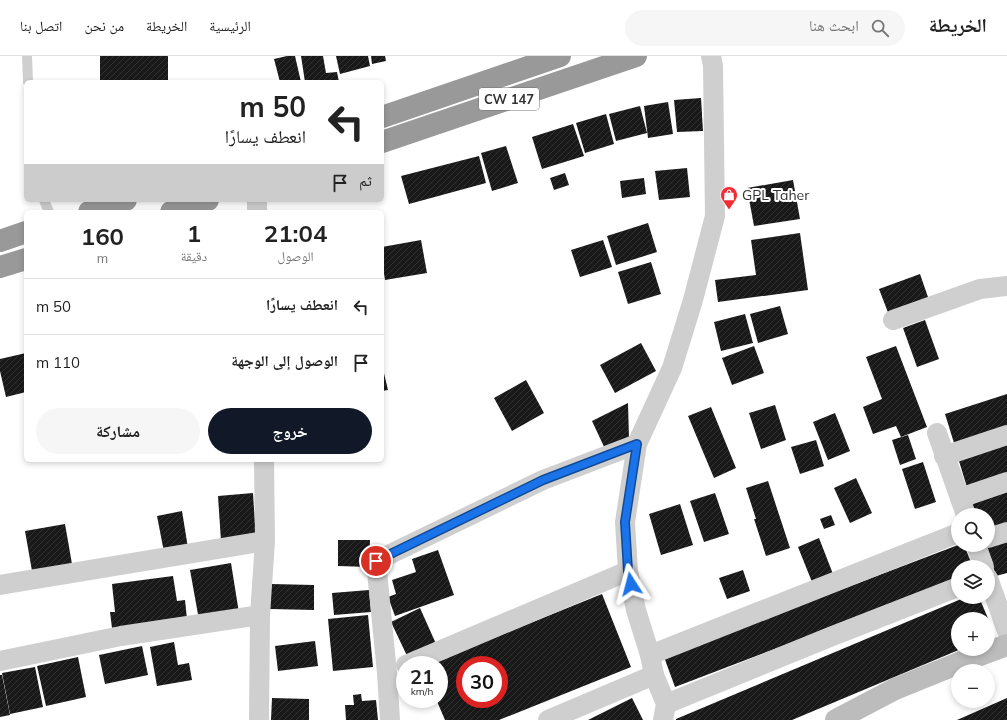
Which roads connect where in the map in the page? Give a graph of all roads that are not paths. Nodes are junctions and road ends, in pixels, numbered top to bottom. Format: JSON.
{"nodes":[{"id":1,"x":27,"y":56,"type":"edge"},
{"id":2,"x":560,"y":56,"type":"edge"},
{"id":3,"x":636,"y":56,"type":"edge"},
{"id":4,"x":711,"y":56,"type":"edge"},
{"id":5,"x":28,"y":80,"type":"edge"},
{"id":6,"x":384,"y":116,"type":"edge"},
{"id":7,"x":384,"y":141,"type":"edge"},
{"id":8,"x":120,"y":202,"type":"edge"},
{"id":9,"x":202,"y":202,"type":"edge"},
{"id":10,"x":95,"y":210,"type":"edge"},
{"id":11,"x":177,"y":210,"type":"edge"},
{"id":12,"x":24,"y":233,"type":"edge"},
{"id":13,"x":0,"y":240,"type":"edge"},
{"id":14,"x":24,"y":260,"type":"edge"},
{"id":15,"x":0,"y":267,"type":"edge"},
{"id":16,"x":1007,"y":286,"type":"edge"},
{"id":17,"x":893,"y":320,"type":"dead end"},
{"id":18,"x":937,"y":433,"type":"dead end"},
{"id":19,"x":1007,"y":435,"type":"edge"},
{"id":20,"x":637,"y":444,"type":"junction"},
{"id":21,"x":944,"y":456,"type":"junction"},
{"id":22,"x":264,"y":462,"type":"edge"},
{"id":23,"x":1007,"y":482,"type":"edge"},
{"id":24,"x":963,"y":506,"type":"edge"},
{"id":25,"x":1007,"y":532,"type":"edge"},
{"id":26,"x":951,"y":536,"type":"edge"},
{"id":27,"x":995,"y":536,"type":"edge"},
{"id":28,"x":265,"y":541,"type":"junction"},
{"id":29,"x":628,"y":571,"type":"junction"},
{"id":30,"x":995,"y":583,"type":"edge"},
{"id":31,"x":0,"y":585,"type":"edge"},
{"id":32,"x":951,"y":590,"type":"edge"},
{"id":33,"x":260,"y":615,"type":"junction"},
{"id":34,"x":1007,"y":631,"type":"edge"},
{"id":35,"x":1007,"y":645,"type":"edge"},
{"id":36,"x":650,"y":655,"type":"junction"},
{"id":37,"x":396,"y":656,"type":"edge"},
{"id":38,"x":427,"y":656,"type":"edge"},
{"id":39,"x":0,"y":661,"type":"edge"},
{"id":40,"x":654,"y":675,"type":"junction"},
{"id":41,"x":396,"y":685,"type":"edge"},
{"id":42,"x":665,"y":712,"type":"edge"},
{"id":43,"x":259,"y":720,"type":"edge"},
{"id":44,"x":390,"y":720,"type":"edge"},
{"id":45,"x":548,"y":720,"type":"edge"},
{"id":46,"x":836,"y":720,"type":"edge"}],
"edges":[{"from":1,"to":5,"type":"lane"},
{"from":2,"to":6,"type":"highway","number":"CW 147"},
{"from":3,"to":7,"type":"highway","number":"CW 147"},
{"from":4,"to":20,"type":"street"},
{"from":8,"to":10,"type":"highway"},
{"from":9,"to":11,"type":"highway"},
{"from":12,"to":13,"type":"highway"},
{"from":14,"to":15,"type":"highway"},
{"from":16,"to":17,"type":"street"},
{"from":18,"to":21,"type":"street"},
{"from":19,"to":21,"type":"street"},
{"from":20,"to":29,"type":"street"},
{"from":20,"to":37,"type":"street"},
{"from":21,"to":24,"type":"street"},
{"from":22,"to":28,"type":"street"},
{"from":23,"to":24,"type":"street"},
{"from":25,"to":27,"type":"street"},
{"from":26,"to":36,"type":"street"},
{"from":28,"to":31,"type":"street"},
{"from":28,"to":33,"type":"street"},
{"from":29,"to":36,"type":"street"},
{"from":29,"to":38,"type":"street"},
{"from":30,"to":34,"type":"street"},
{"from":32,"to":42,"type":"street"},
{"from":33,"to":39,"type":"street"},
{"from":33,"to":43,"type":"street"},
{"from":35,"to":46,"type":"street"},
{"from":36,"to":40,"type":"street"},
{"from":40,"to":42,"type":"street"},
{"from":40,"to":45,"type":"street"},
{"from":41,"to":44,"type":"street"}]}
